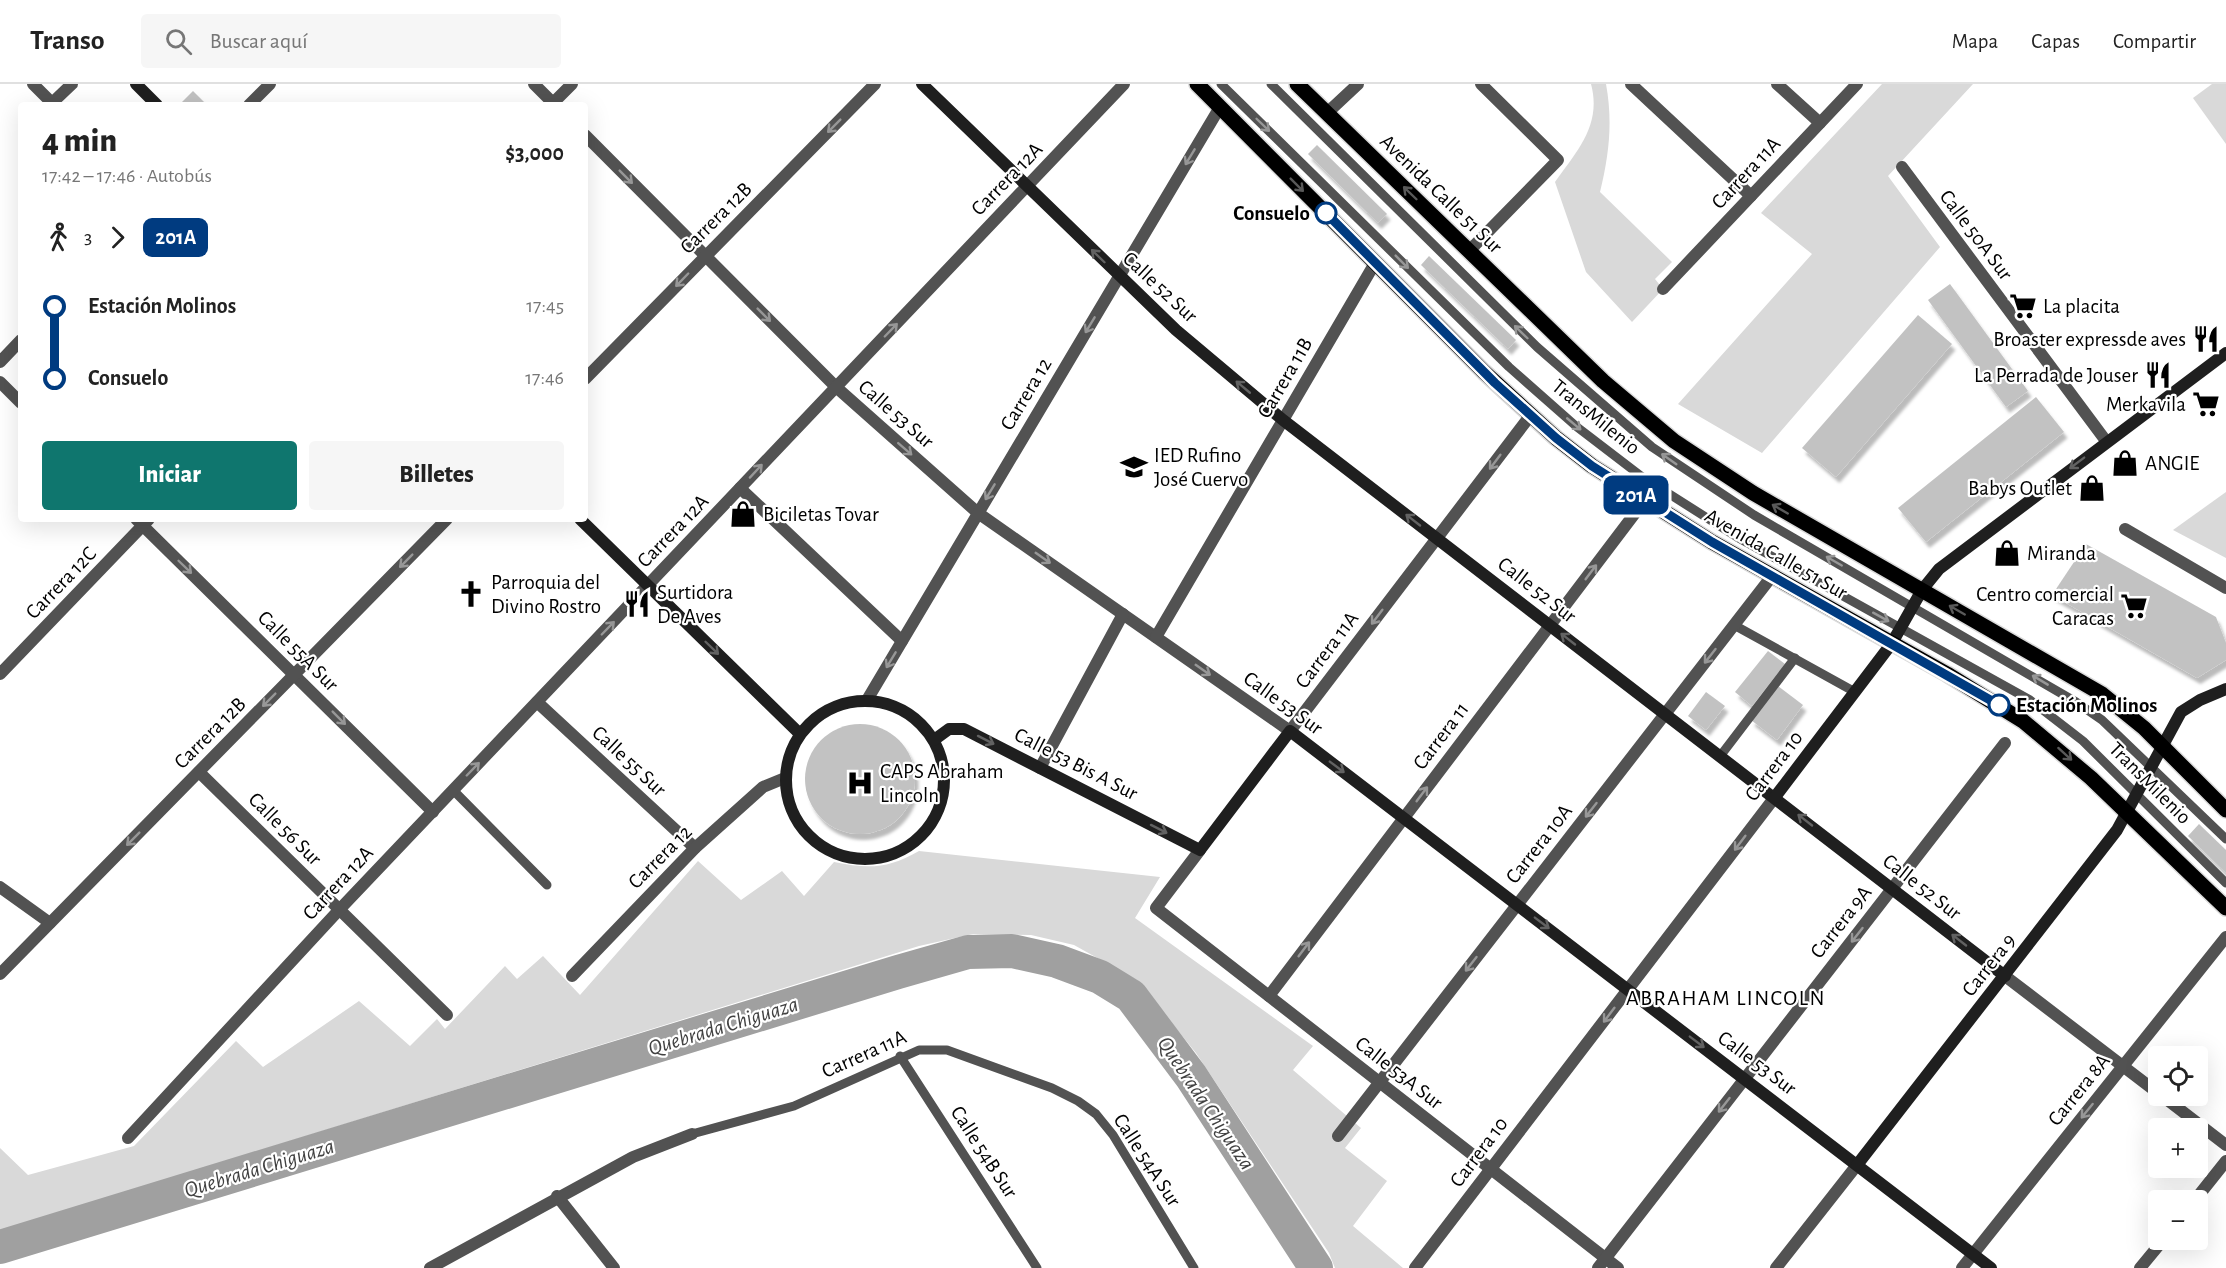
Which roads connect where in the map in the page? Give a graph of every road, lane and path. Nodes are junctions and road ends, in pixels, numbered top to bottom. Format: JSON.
{"nodes":[{"id":1,"x":33,"y":84,"type":"edge"},
{"id":2,"x":72,"y":84,"type":"edge"},
{"id":3,"x":136,"y":84,"type":"edge"},
{"id":4,"x":270,"y":84,"type":"edge"},
{"id":5,"x":534,"y":84,"type":"edge"},
{"id":6,"x":572,"y":84,"type":"edge"},
{"id":7,"x":874,"y":84,"type":"edge"},
{"id":8,"x":922,"y":84,"type":"edge"},
{"id":9,"x":1124,"y":84,"type":"edge"},
{"id":10,"x":1197,"y":84,"type":"edge"},
{"id":11,"x":1221,"y":84,"type":"edge"},
{"id":12,"x":1271,"y":84,"type":"edge"},
{"id":13,"x":1297,"y":84,"type":"edge"},
{"id":14,"x":1358,"y":84,"type":"edge"},
{"id":15,"x":1631,"y":84,"type":"edge"},
{"id":16,"x":1777,"y":84,"type":"edge"},
{"id":17,"x":1857,"y":84,"type":"edge"},
{"id":18,"x":1490,"y":87,"type":"edge"},
{"id":19,"x":51,"y":102,"type":"edge"},
{"id":20,"x":53,"y":102,"type":"edge"},
{"id":21,"x":154,"y":102,"type":"edge"},
{"id":22,"x":252,"y":102,"type":"edge"},
{"id":23,"x":551,"y":102,"type":"edge"},
{"id":24,"x":555,"y":102,"type":"edge"},
{"id":25,"x":1220,"y":107,"type":"junction"},
{"id":26,"x":1327,"y":113,"type":"junction"},
{"id":27,"x":1820,"y":123,"type":"junction"},
{"id":28,"x":588,"y":138,"type":"edge"},
{"id":29,"x":1902,"y":167,"type":"dead end"},
{"id":30,"x":1027,"y":186,"type":"junction"},
{"id":31,"x":1751,"y":196,"type":"junction"},
{"id":32,"x":1470,"y":250,"type":"junction"},
{"id":33,"x":705,"y":256,"type":"junction"},
{"id":34,"x":1375,"y":263,"type":"junction"},
{"id":35,"x":1119,"y":276,"type":"junction"},
{"id":36,"x":1663,"y":289,"type":"dead end"},
{"id":37,"x":18,"y":343,"type":"edge"},
{"id":38,"x":2226,"y":353,"type":"edge"},
{"id":39,"x":0,"y":362,"type":"edge"},
{"id":40,"x":588,"y":376,"type":"edge"},
{"id":41,"x":0,"y":382,"type":"edge"},
{"id":42,"x":836,"y":387,"type":"junction"},
{"id":43,"x":18,"y":400,"type":"edge"},
{"id":44,"x":1530,"y":416,"type":"junction"},
{"id":45,"x":1283,"y":420,"type":"junction"},
{"id":46,"x":2106,"y":441,"type":"junction"},
{"id":47,"x":740,"y":488,"type":"junction"},
{"id":48,"x":1645,"y":501,"type":"junction"},
{"id":49,"x":978,"y":513,"type":"junction"},
{"id":50,"x":142,"y":522,"type":"edge"},
{"id":51,"x":144,"y":522,"type":"edge"},
{"id":52,"x":444,"y":522,"type":"edge"},
{"id":53,"x":583,"y":522,"type":"edge"},
{"id":54,"x":2125,"y":529,"type":"dead end"},
{"id":55,"x":1437,"y":538,"type":"junction"},
{"id":56,"x":1772,"y":576,"type":"junction"},
{"id":57,"x":648,"y":585,"type":"junction"},
{"id":58,"x":2226,"y":588,"type":"edge"},
{"id":59,"x":1922,"y":590,"type":"junction"},
{"id":60,"x":1913,"y":606,"type":"junction"},
{"id":61,"x":1123,"y":614,"type":"junction"},
{"id":62,"x":1550,"y":625,"type":"junction"},
{"id":63,"x":1734,"y":625,"type":"junction"},
{"id":64,"x":1901,"y":628,"type":"junction"},
{"id":65,"x":1156,"y":637,"type":"junction"},
{"id":66,"x":902,"y":641,"type":"junction"},
{"id":67,"x":1892,"y":643,"type":"junction"},
{"id":68,"x":1795,"y":658,"type":"junction"},
{"id":69,"x":0,"y":674,"type":"edge"},
{"id":70,"x":294,"y":674,"type":"junction"},
{"id":71,"x":2226,"y":689,"type":"edge"},
{"id":72,"x":1856,"y":692,"type":"junction"},
{"id":73,"x":867,"y":700,"type":"junction"},
{"id":74,"x":537,"y":702,"type":"junction"},
{"id":75,"x":1666,"y":713,"type":"junction"},
{"id":76,"x":1290,"y":731,"type":"junction"},
{"id":77,"x":800,"y":734,"type":"junction"},
{"id":78,"x":934,"y":740,"type":"junction"},
{"id":79,"x":2006,"y":743,"type":"dead end"},
{"id":80,"x":2162,"y":747,"type":"junction"},
{"id":81,"x":1721,"y":755,"type":"junction"},
{"id":82,"x":2152,"y":766,"type":"junction"},
{"id":83,"x":1040,"y":768,"type":"junction"},
{"id":84,"x":199,"y":772,"type":"junction"},
{"id":85,"x":785,"y":778,"type":"junction"},
{"id":86,"x":453,"y":790,"type":"junction"},
{"id":87,"x":1775,"y":796,"type":"junction"},
{"id":88,"x":2137,"y":796,"type":"junction"},
{"id":89,"x":2226,"y":810,"type":"edge"},
{"id":90,"x":433,"y":812,"type":"junction"},
{"id":91,"x":2127,"y":813,"type":"junction"},
{"id":92,"x":1404,"y":818,"type":"junction"},
{"id":93,"x":2226,"y":839,"type":"edge"},
{"id":94,"x":694,"y":849,"type":"junction"},
{"id":95,"x":1200,"y":850,"type":"junction"},
{"id":96,"x":2226,"y":883,"type":"edge"},
{"id":97,"x":547,"y":885,"type":"dead end"},
{"id":98,"x":0,"y":887,"type":"edge"},
{"id":99,"x":1892,"y":888,"type":"junction"},
{"id":100,"x":1518,"y":905,"type":"junction"},
{"id":101,"x":1156,"y":908,"type":"joint"},
{"id":102,"x":2226,"y":908,"type":"edge"},
{"id":103,"x":339,"y":910,"type":"junction"},
{"id":104,"x":50,"y":923,"type":"junction"},
{"id":105,"x":2226,"y":937,"type":"edge"},
{"id":106,"x":0,"y":974,"type":"edge"},
{"id":107,"x":572,"y":976,"type":"dead end"},
{"id":108,"x":2005,"y":976,"type":"junction"},
{"id":109,"x":1628,"y":989,"type":"junction"},
{"id":110,"x":1269,"y":996,"type":"junction"},
{"id":111,"x":447,"y":1015,"type":"dead end"},
{"id":112,"x":900,"y":1056,"type":"junction"},
{"id":113,"x":2123,"y":1066,"type":"junction"},
{"id":114,"x":1745,"y":1079,"type":"junction"},
{"id":115,"x":1380,"y":1083,"type":"junction"},
{"id":116,"x":2148,"y":1085,"type":"edge"},
{"id":117,"x":1052,"y":1088,"type":"joint"},
{"id":118,"x":2176,"y":1106,"type":"edge"},
{"id":119,"x":692,"y":1134,"type":"joint"},
{"id":120,"x":1338,"y":1136,"type":"dead end"},
{"id":121,"x":128,"y":1138,"type":"dead end"},
{"id":122,"x":2226,"y":1145,"type":"edge"},
{"id":123,"x":2226,"y":1161,"type":"edge"},
{"id":124,"x":1857,"y":1165,"type":"junction"},
{"id":125,"x":1491,"y":1169,"type":"junction"},
{"id":126,"x":2203,"y":1190,"type":"edge"},
{"id":127,"x":557,"y":1196,"type":"junction"},
{"id":128,"x":2155,"y":1250,"type":"edge"},
{"id":129,"x":1973,"y":1254,"type":"junction"},
{"id":130,"x":1602,"y":1263,"type":"edge"},
{"id":131,"x":430,"y":1268,"type":"edge"},
{"id":132,"x":614,"y":1268,"type":"edge"},
{"id":133,"x":1037,"y":1268,"type":"edge"},
{"id":134,"x":1194,"y":1268,"type":"edge"},
{"id":135,"x":1415,"y":1268,"type":"edge"},
{"id":136,"x":1618,"y":1268,"type":"edge"},
{"id":137,"x":1776,"y":1268,"type":"edge"},
{"id":138,"x":1962,"y":1268,"type":"edge"},
{"id":139,"x":1990,"y":1268,"type":"edge"},
{"id":140,"x":2140,"y":1268,"type":"edge"}],
"edges":[{"from":1,"to":19,"type":"street"},
{"from":2,"to":20,"type":"street"},
{"from":3,"to":21,"type":"street"},
{"from":4,"to":22,"type":"street"},
{"from":5,"to":23,"type":"street"},
{"from":6,"to":24,"type":"street"},
{"from":7,"to":33,"type":"street","name":"Carrera 12B","one_way":true},
{"from":8,"to":30,"type":"street","name":"Calle 52 Sur"},
{"from":9,"to":30,"type":"street","name":"Carrera 12A"},
{"from":10,"to":25,"type":"main road","name":"Avenida Calle 51 Sur"},
{"from":11,"to":64,"type":"lane","name":"TransMilenio","one_way":true},
{"from":60,"to":12,"type":"lane","name":"TransMilenio","one_way":true},
{"from":13,"to":26,"type":"main road","name":"Avenida Calle 51 Sur"},
{"from":14,"to":26,"type":"street"},
{"from":15,"to":31,"type":"street"},
{"from":16,"to":27,"type":"street"},
{"from":17,"to":27,"type":"street","name":"Carrera 11A"},
{"from":18,"to":32,"type":"street"},
{"from":25,"to":34,"type":"main road","name":"Avenida Calle 51 Sur","one_way":true},
{"from":25,"to":35,"type":"street","name":"Carrera 12","one_way":true},
{"from":32,"to":26,"type":"main road","name":"Avenida Calle 51 Sur","one_way":true},
{"from":27,"to":31,"type":"street","name":"Carrera 11A"},
{"from":28,"to":33,"type":"street","name":"Calle 53 Sur","one_way":true},
{"from":29,"to":46,"type":"street","name":"Calle 50A Sur"},
{"from":35,"to":30,"type":"street","name":"Calle 52 Sur","one_way":true},
{"from":42,"to":30,"type":"street","name":"Carrera 12A","one_way":true},
{"from":31,"to":36,"type":"street","name":"Carrera 11A"},
{"from":59,"to":32,"type":"main road","name":"Avenida Calle 51 Sur","one_way":true},
{"from":33,"to":40,"type":"street","name":"Carrera 12B","one_way":true},
{"from":33,"to":42,"type":"street","name":"Calle 53 Sur","one_way":true},
{"from":34,"to":44,"type":"main road","name":"Avenida Calle 51 Sur"},
{"from":34,"to":45,"type":"street","name":"Carrera 11B"},
{"from":45,"to":35,"type":"street","name":"Calle 52 Sur","one_way":true},
{"from":35,"to":49,"type":"street","name":"Carrera 12","one_way":true},
{"from":37,"to":39,"type":"street"},
{"from":38,"to":46,"type":"street","name":"Carrera 10"},
{"from":41,"to":43,"type":"street"},
{"from":47,"to":42,"type":"street","name":"Carrera 12A","one_way":true},
{"from":42,"to":49,"type":"street","name":"Calle 53 Sur","one_way":true},
{"from":44,"to":48,"type":"main road","name":"Avenida Calle 51 Sur"},
{"from":44,"to":55,"type":"street","name":"Carrera 11A","one_way":true},
{"from":55,"to":45,"type":"street","name":"Calle 52 Sur","one_way":true},
{"from":45,"to":65,"type":"street","name":"Carrera 11B"},
{"from":46,"to":59,"type":"street","name":"Carrera 10","one_way":true},
{"from":47,"to":57,"type":"street","name":"Carrera 12A"},
{"from":47,"to":66,"type":"street"},
{"from":48,"to":56,"type":"main road","name":"Avenida Calle 51 Sur"},
{"from":62,"to":48,"type":"street","name":"Carrera 11","one_way":true},
{"from":49,"to":61,"type":"street","name":"Calle 53 Sur","one_way":true},
{"from":49,"to":66,"type":"street","name":"Carrera 12"},
{"from":50,"to":69,"type":"street","name":"Carrera 12C"},
{"from":51,"to":70,"type":"street","name":"Calle 55A Sur","one_way":true},
{"from":52,"to":70,"type":"street","name":"Carrera 12B","one_way":true},
{"from":53,"to":57,"type":"street"},
{"from":54,"to":58,"type":"street"},
{"from":55,"to":62,"type":"street","name":"Calle 52 Sur"},
{"from":55,"to":76,"type":"street","name":"Carrera 11A","one_way":true},
{"from":56,"to":63,"type":"street","name":"Carrera 10A"},
{"from":56,"to":67,"type":"main road","name":"Avenida Calle 51 Sur"},
{"from":74,"to":57,"type":"street","name":"Carrera 12A","one_way":true},
{"from":57,"to":77,"type":"street","one_way":true},
{"from":59,"to":60,"type":"street","name":"Carrera 10"},
{"from":80,"to":59,"type":"main road","name":"Avenida Calle 51 Sur","one_way":true},
{"from":60,"to":64,"type":"street","name":"Carrera 10"},
{"from":82,"to":60,"type":"lane","name":"TransMilenio","one_way":true},
{"from":61,"to":65,"type":"street","name":"Calle 53 Sur"},
{"from":61,"to":83,"type":"street"},
{"from":75,"to":62,"type":"street","name":"Calle 52 Sur","one_way":true},
{"from":92,"to":62,"type":"street","name":"Carrera 11","one_way":true},
{"from":63,"to":68,"type":"lane"},
{"from":63,"to":75,"type":"street","name":"Carrera 10A","one_way":true},
{"from":64,"to":67,"type":"street","name":"Carrera 10"},
{"from":64,"to":88,"type":"lane","name":"TransMilenio"},
{"from":65,"to":76,"type":"street","name":"Calle 53 Sur","one_way":true},
{"from":66,"to":73,"type":"street","name":"Carrera 12","one_way":true},
{"from":67,"to":72,"type":"street","name":"Carrera 10"},
{"from":67,"to":91,"type":"main road","name":"Avenida Calle 51 Sur","one_way":true},
{"from":68,"to":72,"type":"lane"},
{"from":68,"to":81,"type":"lane"},
{"from":70,"to":84,"type":"street","name":"Carrera 12B","one_way":true},
{"from":70,"to":90,"type":"street","name":"Calle 55A Sur","one_way":true},
{"from":71,"to":80,"type":"street","name":"Carrera 9"},
{"from":72,"to":87,"type":"street","name":"Carrera 10"},
{"from":73,"to":77,"type":"street"},
{"from":73,"to":78,"type":"street"},
{"from":86,"to":74,"type":"street","name":"Carrera 12A","one_way":true},
{"from":74,"to":94,"type":"street","name":"Calle 55 Sur"},
{"from":75,"to":81,"type":"street","name":"Calle 52 Sur"},
{"from":75,"to":100,"type":"street","name":"Carrera 10A","one_way":true},
{"from":76,"to":92,"type":"street","name":"Calle 53 Sur","one_way":true},
{"from":76,"to":95,"type":"street","name":"Carrera 11A"},
{"from":77,"to":85,"type":"street"},
{"from":78,"to":83,"type":"street","name":"Calle 53 Bis A Sur","one_way":true},
{"from":78,"to":85,"type":"street"},
{"from":79,"to":99,"type":"street","name":"Carrera 9A"},
{"from":80,"to":82,"type":"street","name":"Carrera 9"},
{"from":80,"to":89,"type":"main road","name":"Avenida Calle 51 Sur"},
{"from":81,"to":87,"type":"street","name":"Calle 52 Sur"},
{"from":82,"to":88,"type":"street","name":"Carrera 9"},
{"from":82,"to":93,"type":"lane","name":"TransMilenio"},
{"from":83,"to":95,"type":"street","name":"Calle 53 Bis A Sur","one_way":true},
{"from":84,"to":103,"type":"street","name":"Calle 56 Sur"},
{"from":84,"to":104,"type":"street","name":"Carrera 12B","one_way":true},
{"from":85,"to":94,"type":"street","name":"Carrera 12"},
{"from":86,"to":90,"type":"street","name":"Carrera 12A"},
{"from":86,"to":97,"type":"lane"},
{"from":99,"to":87,"type":"street","name":"Calle 52 Sur","one_way":true},
{"from":87,"to":109,"type":"street","name":"Carrera 10","one_way":true},
{"from":88,"to":91,"type":"street","name":"Carrera 9"},
{"from":88,"to":96,"type":"lane","name":"TransMilenio"},
{"from":90,"to":103,"type":"street","name":"Carrera 12A"},
{"from":91,"to":102,"type":"main road","name":"Avenida Calle 51 Sur"},
{"from":91,"to":108,"type":"street","name":"Carrera 9"},
{"from":92,"to":100,"type":"street","name":"Calle 53 Sur"},
{"from":110,"to":92,"type":"street","name":"Carrera 11","one_way":true},
{"from":94,"to":107,"type":"street","name":"Carrera 12"},
{"from":95,"to":101,"type":"street","name":"Carrera 11A"},
{"from":98,"to":104,"type":"street"},
{"from":108,"to":99,"type":"street","name":"Calle 52 Sur","one_way":true},
{"from":99,"to":114,"type":"street","name":"Carrera 9A","one_way":true},
{"from":100,"to":109,"type":"street","name":"Calle 53 Sur","one_way":true},
{"from":100,"to":115,"type":"street","name":"Carrera 10A","one_way":true},
{"from":101,"to":110,"type":"street","name":"Calle 53A Sur"},
{"from":103,"to":111,"type":"street","name":"Calle 56 Sur"},
{"from":103,"to":121,"type":"street","name":"Carrera 12A"},
{"from":104,"to":106,"type":"street","name":"Carrera 12B"},
{"from":105,"to":113,"type":"street","name":"Carrera 8A"},
{"from":108,"to":113,"type":"street","name":"Calle 52 Sur"},
{"from":108,"to":124,"type":"street","name":"Carrera 9"},
{"from":109,"to":114,"type":"street","name":"Calle 53 Sur","one_way":true},
{"from":109,"to":125,"type":"street","name":"Carrera 10","one_way":true},
{"from":110,"to":115,"type":"street","name":"Calle 53A Sur"},
{"from":112,"to":117,"type":"lane","name":"Carrera 11A"},
{"from":112,"to":119,"type":"lane","name":"Carrera 11A"},
{"from":112,"to":133,"type":"lane","name":"Calle 54B Sur"},
{"from":113,"to":116,"type":"street","name":"Calle 52 Sur"},
{"from":113,"to":129,"type":"street","name":"Carrera 8A","one_way":true},
{"from":114,"to":124,"type":"street","name":"Calle 53 Sur"},
{"from":114,"to":130,"type":"street","name":"Carrera 9A","one_way":true},
{"from":115,"to":120,"type":"street","name":"Carrera 10A"},
{"from":115,"to":125,"type":"street","name":"Calle 53A Sur"},
{"from":117,"to":134,"type":"lane","name":"Calle 54A Sur"},
{"from":118,"to":122,"type":"street","name":"Calle 52 Sur"},
{"from":119,"to":127,"type":"street"},
{"from":123,"to":126,"type":"street"},
{"from":124,"to":129,"type":"street","name":"Calle 53 Sur"},
{"from":124,"to":137,"type":"street","name":"Carrera 9"},
{"from":125,"to":130,"type":"street","name":"Calle 53A Sur"},
{"from":125,"to":135,"type":"street","name":"Carrera 10"},
{"from":127,"to":131,"type":"street"},
{"from":127,"to":132,"type":"street"},
{"from":128,"to":140,"type":"street"},
{"from":129,"to":138,"type":"street","name":"Carrera 8A"},
{"from":129,"to":139,"type":"street","name":"Calle 53 Sur"},
{"from":130,"to":136,"type":"street","name":"Calle 53A Sur"}]}
